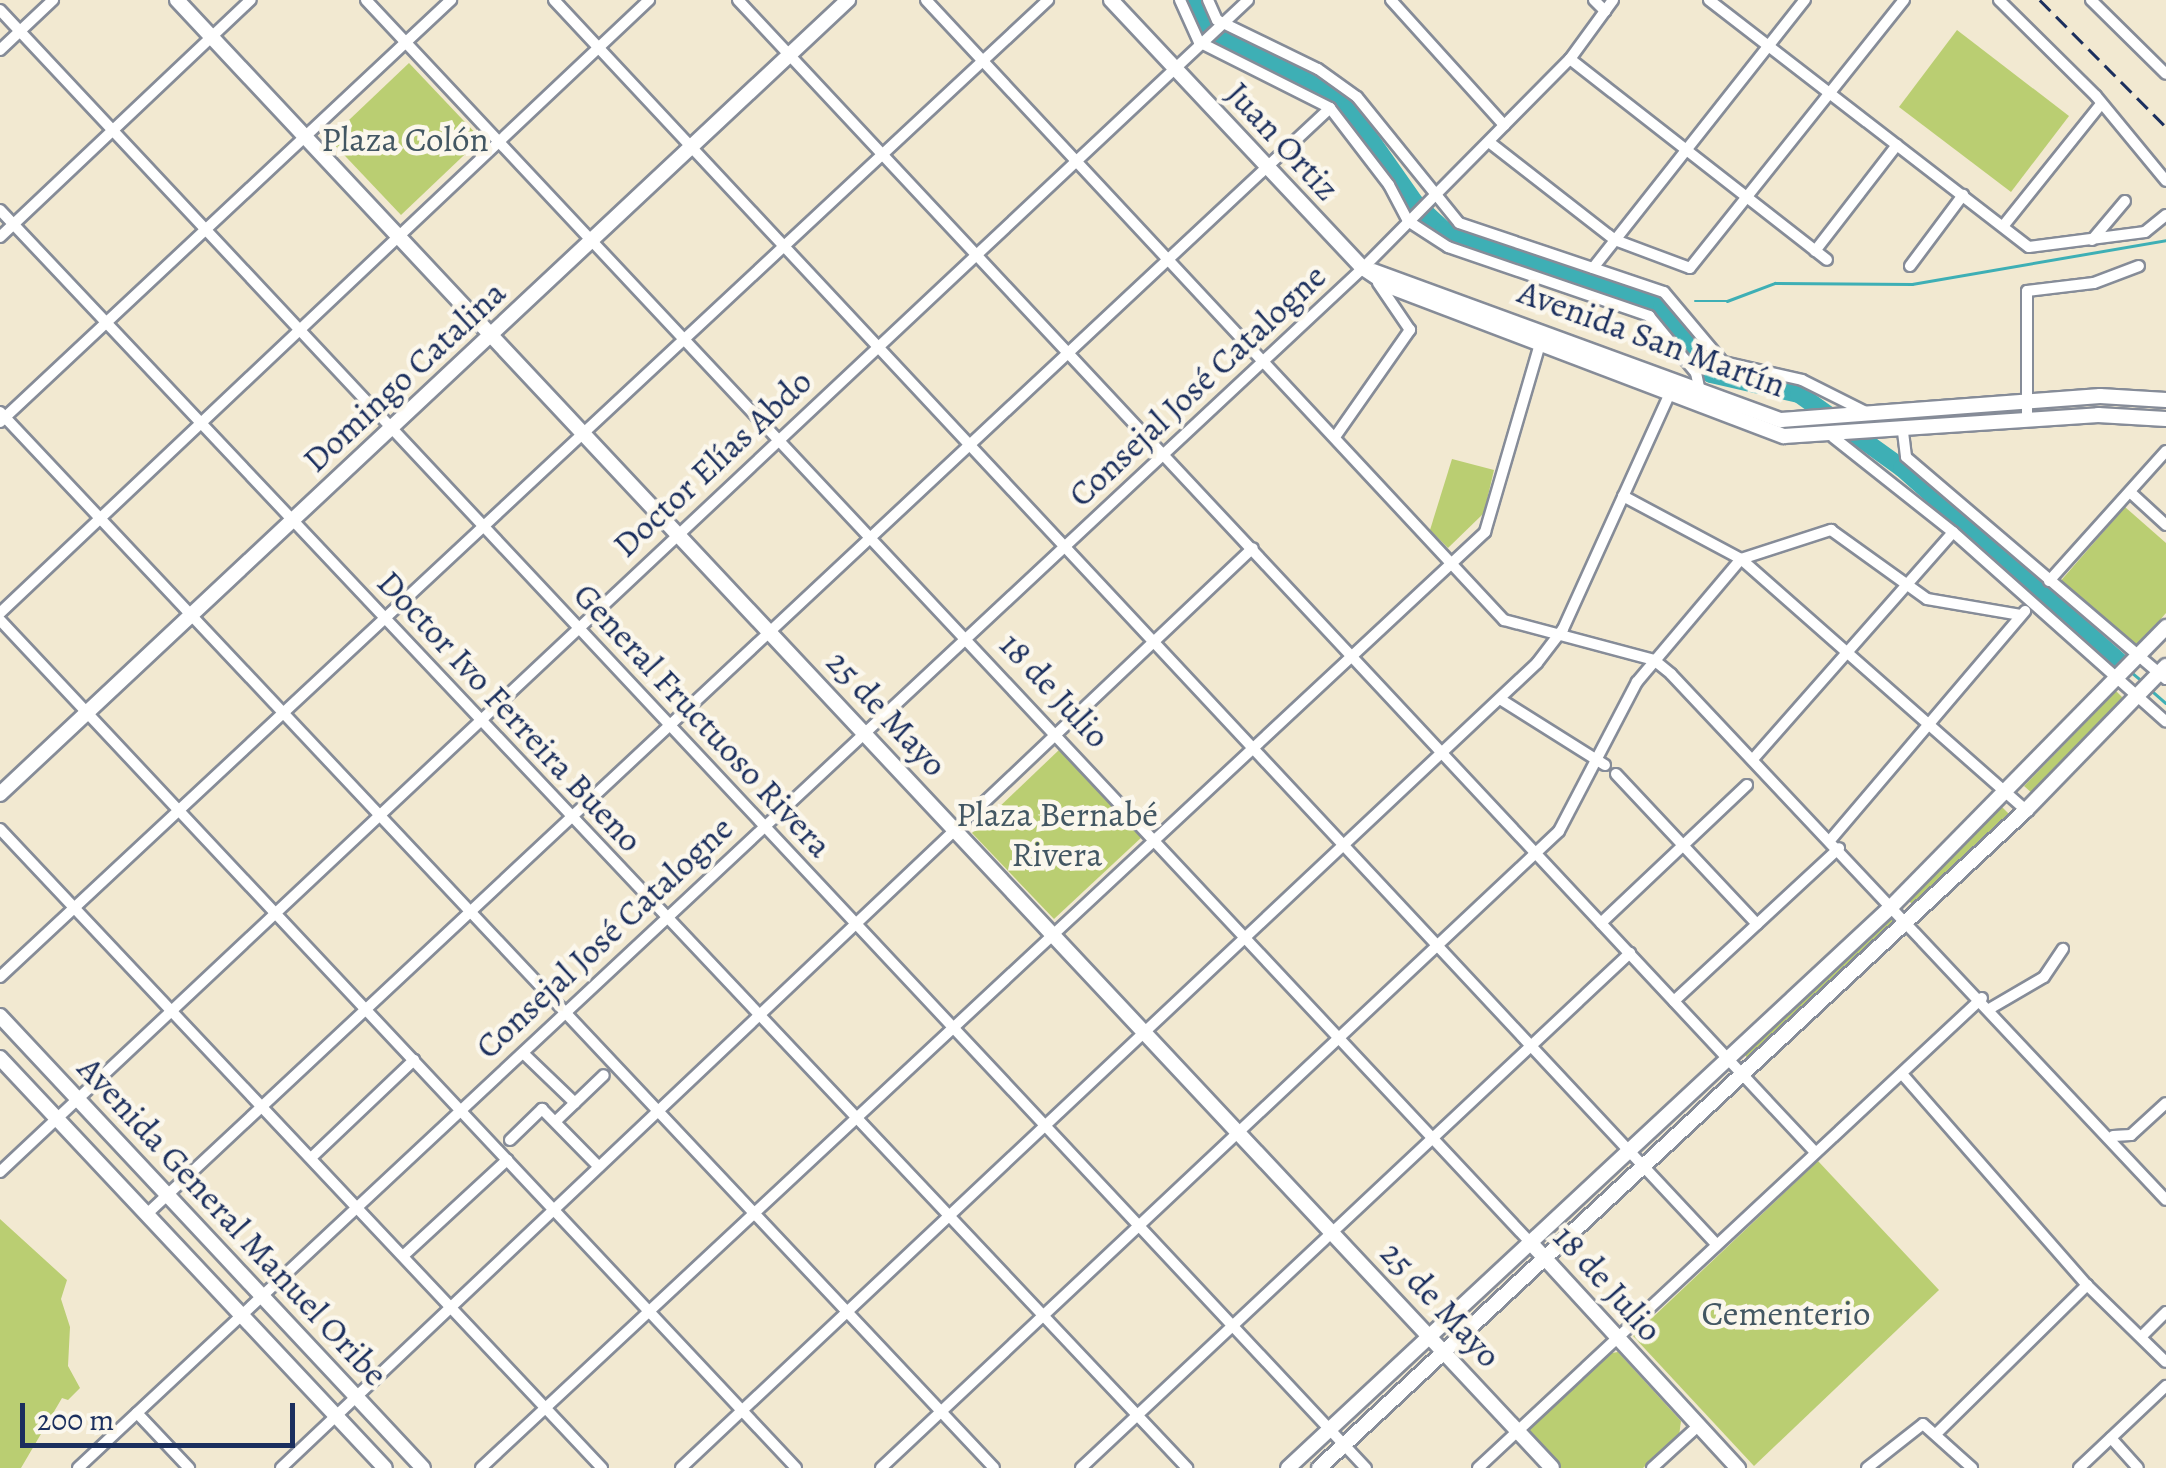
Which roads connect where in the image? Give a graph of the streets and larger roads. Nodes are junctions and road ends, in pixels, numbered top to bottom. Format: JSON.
{"nodes":[{"id":1,"x":54,"y":0,"type":"edge"},
{"id":2,"x":177,"y":0,"type":"edge"},
{"id":3,"x":252,"y":0,"type":"edge"},
{"id":4,"x":366,"y":0,"type":"edge"},
{"id":5,"x":451,"y":0,"type":"edge"},
{"id":6,"x":554,"y":0,"type":"edge"},
{"id":7,"x":649,"y":0,"type":"edge"},
{"id":8,"x":738,"y":0,"type":"edge"},
{"id":9,"x":848,"y":0,"type":"edge"},
{"id":10,"x":926,"y":0,"type":"edge"},
{"id":11,"x":1048,"y":0,"type":"edge"},
{"id":12,"x":1111,"y":0,"type":"edge"},
{"id":13,"x":1180,"y":0,"type":"edge"},
{"id":14,"x":1208,"y":0,"type":"edge"},
{"id":15,"x":1248,"y":0,"type":"edge"},
{"id":16,"x":1391,"y":0,"type":"edge"},
{"id":17,"x":1594,"y":0,"type":"edge"},
{"id":18,"x":1613,"y":0,"type":"edge"},
{"id":19,"x":1709,"y":0,"type":"edge"},
{"id":20,"x":1805,"y":0,"type":"edge"},
{"id":21,"x":1904,"y":0,"type":"edge"},
{"id":22,"x":1998,"y":0,"type":"edge"},
{"id":23,"x":2091,"y":0,"type":"edge"},
{"id":24,"x":0,"y":10,"type":"edge"},
{"id":25,"x":1605,"y":11,"type":"junction"},
{"id":26,"x":1220,"y":26,"type":"junction"},
{"id":27,"x":20,"y":32,"type":"junction"},
{"id":28,"x":212,"y":37,"type":"junction"},
{"id":29,"x":1203,"y":39,"type":"junction"},
{"id":30,"x":406,"y":43,"type":"junction"},
{"id":31,"x":598,"y":46,"type":"junction"},
{"id":32,"x":1769,"y":46,"type":"junction"},
{"id":33,"x":0,"y":50,"type":"edge"},
{"id":34,"x":790,"y":54,"type":"junction"},
{"id":35,"x":1570,"y":59,"type":"junction"},
{"id":36,"x":982,"y":62,"type":"junction"},
{"id":37,"x":1174,"y":67,"type":"junction"},
{"id":38,"x":2166,"y":74,"type":"edge"},
{"id":39,"x":1830,"y":93,"type":"junction"},
{"id":40,"x":2101,"y":104,"type":"junction"},
{"id":41,"x":1330,"y":108,"type":"junction"},
{"id":42,"x":1504,"y":126,"type":"junction"},
{"id":43,"x":112,"y":132,"type":"junction"},
{"id":44,"x":306,"y":137,"type":"junction"},
{"id":45,"x":499,"y":140,"type":"junction"},
{"id":46,"x":1488,"y":142,"type":"junction"},
{"id":47,"x":1898,"y":145,"type":"junction"},
{"id":48,"x":692,"y":148,"type":"junction"},
{"id":49,"x":1686,"y":148,"type":"junction"},
{"id":50,"x":884,"y":155,"type":"junction"},
{"id":51,"x":1074,"y":160,"type":"junction"},
{"id":52,"x":1266,"y":168,"type":"junction"},
{"id":53,"x":2166,"y":181,"type":"edge"},
{"id":54,"x":1963,"y":195,"type":"junction"},
{"id":55,"x":1432,"y":196,"type":"junction"},
{"id":56,"x":1750,"y":198,"type":"junction"},
{"id":57,"x":2125,"y":201,"type":"dead end"},
{"id":58,"x":0,"y":210,"type":"edge"},
{"id":59,"x":2166,"y":215,"type":"edge"},
{"id":60,"x":1410,"y":219,"type":"junction"},
{"id":61,"x":14,"y":224,"type":"junction"},
{"id":62,"x":2004,"y":225,"type":"junction"},
{"id":63,"x":206,"y":230,"type":"junction"},
{"id":64,"x":399,"y":235,"type":"junction"},
{"id":65,"x":0,"y":237,"type":"edge"},
{"id":66,"x":1615,"y":240,"type":"junction"},
{"id":67,"x":2091,"y":240,"type":"junction"},
{"id":68,"x":593,"y":241,"type":"junction"},
{"id":69,"x":786,"y":248,"type":"junction"},
{"id":70,"x":1816,"y":251,"type":"junction"},
{"id":71,"x":976,"y":255,"type":"junction"},
{"id":72,"x":1168,"y":260,"type":"junction"},
{"id":73,"x":1827,"y":260,"type":"dead end"},
{"id":74,"x":1910,"y":266,"type":"dead end"},
{"id":75,"x":2139,"y":266,"type":"dead end"},
{"id":76,"x":1362,"y":268,"type":"junction"},
{"id":77,"x":1593,"y":268,"type":"junction"},
{"id":78,"x":1375,"y":279,"type":"junction"},
{"id":79,"x":106,"y":322,"type":"junction"},
{"id":80,"x":300,"y":332,"type":"junction"},
{"id":81,"x":491,"y":334,"type":"junction"},
{"id":82,"x":685,"y":338,"type":"junction"},
{"id":83,"x":1541,"y":342,"type":"junction"},
{"id":84,"x":878,"y":346,"type":"junction"},
{"id":85,"x":1070,"y":354,"type":"junction"},
{"id":86,"x":1261,"y":360,"type":"junction"},
{"id":87,"x":1673,"y":385,"type":"junction"},
{"id":88,"x":1699,"y":395,"type":"junction"},
{"id":89,"x":2166,"y":400,"type":"edge"},
{"id":90,"x":2026,"y":402,"type":"junction"},
{"id":91,"x":2,"y":417,"type":"edge"},
{"id":92,"x":1870,"y":417,"type":"junction"},
{"id":93,"x":2166,"y":419,"type":"edge"},
{"id":94,"x":2027,"y":420,"type":"junction"},
{"id":95,"x":202,"y":424,"type":"junction"},
{"id":96,"x":391,"y":428,"type":"junction"},
{"id":97,"x":1836,"y":431,"type":"junction"},
{"id":98,"x":1903,"y":432,"type":"junction"},
{"id":99,"x":585,"y":434,"type":"junction"},
{"id":100,"x":1335,"y":437,"type":"junction"},
{"id":101,"x":781,"y":441,"type":"junction"},
{"id":102,"x":971,"y":446,"type":"junction"},
{"id":103,"x":2166,"y":451,"type":"edge"},
{"id":104,"x":1164,"y":452,"type":"junction"},
{"id":105,"x":2130,"y":492,"type":"junction"},
{"id":106,"x":1622,"y":496,"type":"junction"},
{"id":107,"x":100,"y":518,"type":"junction"},
{"id":108,"x":292,"y":522,"type":"junction"},
{"id":109,"x":2166,"y":525,"type":"edge"},
{"id":110,"x":484,"y":527,"type":"junction"},
{"id":111,"x":1953,"y":532,"type":"junction"},
{"id":112,"x":678,"y":533,"type":"junction"},
{"id":113,"x":874,"y":540,"type":"junction"},
{"id":114,"x":1064,"y":545,"type":"junction"},
{"id":115,"x":1253,"y":548,"type":"junction"},
{"id":116,"x":1741,"y":559,"type":"junction"},
{"id":117,"x":1451,"y":563,"type":"junction"},
{"id":118,"x":2049,"y":581,"type":"junction"},
{"id":119,"x":1908,"y":590,"type":"junction"},
{"id":120,"x":2031,"y":603,"type":"junction"},
{"id":121,"x":192,"y":615,"type":"junction"},
{"id":122,"x":2022,"y":615,"type":"junction"},
{"id":123,"x":0,"y":616,"type":"edge"},
{"id":124,"x":386,"y":620,"type":"junction"},
{"id":125,"x":577,"y":626,"type":"junction"},
{"id":126,"x":2166,"y":627,"type":"edge"},
{"id":127,"x":771,"y":633,"type":"junction"},
{"id":128,"x":966,"y":638,"type":"junction"},
{"id":129,"x":1556,"y":639,"type":"junction"},
{"id":130,"x":1156,"y":642,"type":"junction"},
{"id":131,"x":1350,"y":653,"type":"junction"},
{"id":132,"x":1849,"y":654,"type":"junction"},
{"id":133,"x":2136,"y":658,"type":"junction"},
{"id":134,"x":1654,"y":660,"type":"junction"},
{"id":135,"x":2162,"y":674,"type":"edge"},
{"id":136,"x":2120,"y":676,"type":"junction"},
{"id":137,"x":2141,"y":695,"type":"junction"},
{"id":138,"x":1500,"y":699,"type":"junction"},
{"id":139,"x":88,"y":712,"type":"junction"},
{"id":140,"x":284,"y":714,"type":"junction"},
{"id":141,"x":479,"y":718,"type":"junction"},
{"id":142,"x":2166,"y":722,"type":"edge"},
{"id":143,"x":670,"y":726,"type":"junction"},
{"id":144,"x":1928,"y":728,"type":"junction"},
{"id":145,"x":861,"y":731,"type":"junction"},
{"id":146,"x":1060,"y":737,"type":"junction"},
{"id":147,"x":1252,"y":743,"type":"junction"},
{"id":148,"x":1444,"y":752,"type":"junction"},
{"id":149,"x":1754,"y":758,"type":"junction"},
{"id":150,"x":1602,"y":762,"type":"junction"},
{"id":151,"x":1616,"y":774,"type":"dead end"},
{"id":152,"x":1747,"y":785,"type":"dead end"},
{"id":153,"x":2008,"y":791,"type":"junction"},
{"id":154,"x":0,"y":794,"type":"edge"},
{"id":155,"x":2026,"y":810,"type":"junction"},
{"id":156,"x":179,"y":811,"type":"junction"},
{"id":157,"x":380,"y":816,"type":"junction"},
{"id":158,"x":574,"y":820,"type":"junction"},
{"id":159,"x":764,"y":825,"type":"junction"},
{"id":160,"x":0,"y":829,"type":"edge"},
{"id":161,"x":957,"y":831,"type":"junction"},
{"id":162,"x":1152,"y":840,"type":"junction"},
{"id":163,"x":1836,"y":843,"type":"junction"},
{"id":164,"x":1346,"y":845,"type":"junction"},
{"id":165,"x":1683,"y":845,"type":"junction"},
{"id":166,"x":1538,"y":853,"type":"junction"},
{"id":167,"x":1893,"y":905,"type":"junction"},
{"id":168,"x":79,"y":906,"type":"junction"},
{"id":169,"x":274,"y":910,"type":"junction"},
{"id":170,"x":471,"y":913,"type":"junction"},
{"id":171,"x":667,"y":916,"type":"junction"},
{"id":172,"x":1908,"y":921,"type":"junction"},
{"id":173,"x":1601,"y":922,"type":"junction"},
{"id":174,"x":858,"y":924,"type":"junction"},
{"id":175,"x":1757,"y":924,"type":"junction"},
{"id":176,"x":1054,"y":934,"type":"junction"},
{"id":177,"x":1248,"y":937,"type":"junction"},
{"id":178,"x":1439,"y":944,"type":"junction"},
{"id":179,"x":2063,"y":949,"type":"dead end"},
{"id":180,"x":1630,"y":953,"type":"junction"},
{"id":181,"x":0,"y":978,"type":"edge"},
{"id":182,"x":1982,"y":998,"type":"junction"},
{"id":183,"x":1674,"y":1001,"type":"junction"},
{"id":184,"x":170,"y":1007,"type":"junction"},
{"id":185,"x":1991,"y":1008,"type":"junction"},
{"id":186,"x":367,"y":1009,"type":"junction"},
{"id":187,"x":565,"y":1012,"type":"junction"},
{"id":188,"x":0,"y":1016,"type":"edge"},
{"id":189,"x":761,"y":1016,"type":"junction"},
{"id":190,"x":953,"y":1027,"type":"junction"},
{"id":191,"x":1146,"y":1034,"type":"junction"},
{"id":192,"x":1342,"y":1037,"type":"junction"},
{"id":193,"x":1532,"y":1045,"type":"junction"},
{"id":194,"x":522,"y":1052,"type":"junction"},
{"id":195,"x":1727,"y":1057,"type":"junction"},
{"id":196,"x":0,"y":1058,"type":"edge"},
{"id":197,"x":414,"y":1060,"type":"junction"},
{"id":198,"x":1742,"y":1073,"type":"junction"},
{"id":199,"x":1903,"y":1074,"type":"junction"},
{"id":200,"x":604,"y":1075,"type":"dead end"},
{"id":201,"x":76,"y":1097,"type":"junction"},
{"id":202,"x":2166,"y":1102,"type":"edge"},
{"id":203,"x":575,"y":1103,"type":"junction"},
{"id":204,"x":264,"y":1106,"type":"junction"},
{"id":205,"x":460,"y":1109,"type":"junction"},
{"id":206,"x":658,"y":1111,"type":"junction"},
{"id":207,"x":56,"y":1117,"type":"junction"},
{"id":208,"x":856,"y":1118,"type":"junction"},
{"id":209,"x":556,"y":1121,"type":"junction"},
{"id":210,"x":1046,"y":1127,"type":"junction"},
{"id":211,"x":1236,"y":1134,"type":"junction"},
{"id":212,"x":2113,"y":1136,"type":"junction"},
{"id":213,"x":1436,"y":1137,"type":"junction"},
{"id":214,"x":510,"y":1140,"type":"dead end"},
{"id":215,"x":1629,"y":1149,"type":"junction"},
{"id":216,"x":1815,"y":1152,"type":"junction"},
{"id":217,"x":312,"y":1157,"type":"junction"},
{"id":218,"x":507,"y":1160,"type":"junction"},
{"id":219,"x":1644,"y":1164,"type":"junction"},
{"id":220,"x":598,"y":1167,"type":"junction"},
{"id":221,"x":0,"y":1172,"type":"edge"},
{"id":222,"x":168,"y":1196,"type":"junction"},
{"id":223,"x":2166,"y":1200,"type":"edge"},
{"id":224,"x":357,"y":1206,"type":"junction"},
{"id":225,"x":555,"y":1209,"type":"junction"},
{"id":226,"x":754,"y":1212,"type":"junction"},
{"id":227,"x":148,"y":1214,"type":"junction"},
{"id":228,"x":950,"y":1217,"type":"junction"},
{"id":229,"x":1138,"y":1226,"type":"junction"},
{"id":230,"x":1333,"y":1234,"type":"junction"},
{"id":231,"x":1529,"y":1241,"type":"junction"},
{"id":232,"x":1716,"y":1244,"type":"junction"},
{"id":233,"x":404,"y":1256,"type":"junction"},
{"id":234,"x":1546,"y":1258,"type":"junction"},
{"id":235,"x":2088,"y":1285,"type":"junction"},
{"id":236,"x":262,"y":1296,"type":"junction"},
{"id":237,"x":449,"y":1306,"type":"junction"},
{"id":238,"x":650,"y":1311,"type":"junction"},
{"id":239,"x":848,"y":1312,"type":"junction"},
{"id":240,"x":2166,"y":1312,"type":"edge"},
{"id":241,"x":242,"y":1316,"type":"junction"},
{"id":242,"x":1043,"y":1316,"type":"junction"},
{"id":243,"x":1232,"y":1326,"type":"junction"},
{"id":244,"x":1429,"y":1334,"type":"junction"},
{"id":245,"x":2142,"y":1336,"type":"junction"},
{"id":246,"x":1617,"y":1337,"type":"junction"},
{"id":247,"x":1444,"y":1350,"type":"junction"},
{"id":248,"x":2166,"y":1362,"type":"edge"},
{"id":249,"x":2166,"y":1386,"type":"edge"},
{"id":250,"x":356,"y":1395,"type":"junction"},
{"id":251,"x":546,"y":1408,"type":"junction"},
{"id":252,"x":744,"y":1410,"type":"junction"},
{"id":253,"x":941,"y":1411,"type":"junction"},
{"id":254,"x":137,"y":1413,"type":"junction"},
{"id":255,"x":334,"y":1414,"type":"junction"},
{"id":256,"x":1138,"y":1416,"type":"junction"},
{"id":257,"x":1698,"y":1426,"type":"junction"},
{"id":258,"x":1330,"y":1429,"type":"junction"},
{"id":259,"x":1518,"y":1430,"type":"junction"},
{"id":260,"x":1936,"y":1433,"type":"junction"},
{"id":261,"x":2111,"y":1438,"type":"junction"},
{"id":262,"x":1344,"y":1444,"type":"junction"},
{"id":263,"x":78,"y":1468,"type":"edge"},
{"id":264,"x":189,"y":1468,"type":"edge"},
{"id":265,"x":281,"y":1468,"type":"edge"},
{"id":266,"x":384,"y":1468,"type":"edge"},
{"id":267,"x":423,"y":1468,"type":"edge"},
{"id":268,"x":481,"y":1468,"type":"edge"},
{"id":269,"x":602,"y":1468,"type":"edge"},
{"id":270,"x":681,"y":1468,"type":"edge"},
{"id":271,"x":796,"y":1468,"type":"edge"},
{"id":272,"x":880,"y":1468,"type":"edge"},
{"id":273,"x":994,"y":1468,"type":"edge"},
{"id":274,"x":1081,"y":1468,"type":"edge"},
{"id":275,"x":1187,"y":1468,"type":"edge"},
{"id":276,"x":1288,"y":1468,"type":"edge"},
{"id":277,"x":1319,"y":1468,"type":"edge"},
{"id":278,"x":1366,"y":1468,"type":"edge"},
{"id":279,"x":1478,"y":1468,"type":"edge"},
{"id":280,"x":1552,"y":1468,"type":"edge"},
{"id":281,"x":1652,"y":1468,"type":"edge"},
{"id":282,"x":1738,"y":1468,"type":"edge"},
{"id":283,"x":1867,"y":1468,"type":"edge"},
{"id":284,"x":1972,"y":1468,"type":"edge"},
{"id":285,"x":2079,"y":1468,"type":"edge"},
{"id":286,"x":2138,"y":1468,"type":"edge"}],
"edges":[{"from":1,"to":27,"type":"street"},
{"from":2,"to":28,"type":"street","name":"25 de Mayo"},
{"from":3,"to":28,"type":"street"},
{"from":4,"to":30,"type":"street","name":"18 de Julio"},
{"from":5,"to":30,"type":"street"},
{"from":6,"to":31,"type":"street"},
{"from":7,"to":31,"type":"street"},
{"from":8,"to":34,"type":"street"},
{"from":9,"to":34,"type":"street","name":"Domingo Catalina"},
{"from":10,"to":36,"type":"street"},
{"from":11,"to":36,"type":"street"},
{"from":12,"to":37,"type":"street","name":"Juan Ortiz"},
{"from":13,"to":29,"type":"street"},
{"from":14,"to":26,"type":"street"},
{"from":15,"to":26,"type":"street","name":"Doctor Elías Abdo"},
{"from":16,"to":42,"type":"street"},
{"from":17,"to":25,"type":"street"},
{"from":18,"to":25,"type":"street","name":"Consejal José Catalogne"},
{"from":19,"to":32,"type":"street"},
{"from":20,"to":32,"type":"street"},
{"from":21,"to":39,"type":"street"},
{"from":22,"to":40,"type":"street"},
{"from":23,"to":38,"type":"street"},
{"from":24,"to":27,"type":"street","name":"General Fructuoso Rivera"},
{"from":25,"to":35,"type":"street","name":"Consejal José Catalogne"},
{"from":26,"to":29,"type":"street","name":"Doctor Elías Abdo"},
{"from":26,"to":55,"type":"street"},
{"from":27,"to":33,"type":"street"},
{"from":27,"to":43,"type":"street","name":"General Fructuoso Rivera"},
{"from":28,"to":43,"type":"street"},
{"from":28,"to":44,"type":"street","name":"25 de Mayo"},
{"from":29,"to":37,"type":"street","name":"Doctor Elías Abdo"},
{"from":29,"to":41,"type":"street"},
{"from":30,"to":44,"type":"street"},
{"from":30,"to":45,"type":"street","name":"18 de Julio"},
{"from":31,"to":45,"type":"street"},
{"from":31,"to":48,"type":"street"},
{"from":32,"to":39,"type":"street"},
{"from":32,"to":49,"type":"street"},
{"from":34,"to":48,"type":"street","name":"Domingo Catalina"},
{"from":34,"to":50,"type":"street"},
{"from":35,"to":42,"type":"street","name":"Consejal José Catalogne"},
{"from":35,"to":49,"type":"street"},
{"from":36,"to":50,"type":"street"},
{"from":36,"to":51,"type":"street"},
{"from":37,"to":51,"type":"street","name":"Doctor Elías Abdo"},
{"from":37,"to":52,"type":"street","name":"Juan Ortiz"},
{"from":39,"to":47,"type":"street"},
{"from":39,"to":56,"type":"street"},
{"from":40,"to":53,"type":"street"},
{"from":40,"to":62,"type":"street"},
{"from":41,"to":52,"type":"street"},
{"from":41,"to":60,"type":"street"},
{"from":42,"to":46,"type":"street","name":"Consejal José Catalogne"},
{"from":43,"to":61,"type":"street"},
{"from":43,"to":63,"type":"street","name":"General Fructuoso Rivera"},
{"from":44,"to":63,"type":"street"},
{"from":44,"to":64,"type":"street","name":"25 de Mayo"},
{"from":45,"to":64,"type":"street"},
{"from":45,"to":68,"type":"street","name":"18 de Julio"},
{"from":46,"to":55,"type":"street","name":"Consejal José Catalogne"},
{"from":46,"to":66,"type":"street"},
{"from":47,"to":54,"type":"street"},
{"from":47,"to":70,"type":"street"},
{"from":48,"to":68,"type":"street","name":"Domingo Catalina"},
{"from":48,"to":69,"type":"street"},
{"from":49,"to":56,"type":"street"},
{"from":49,"to":66,"type":"street"},
{"from":50,"to":69,"type":"street"},
{"from":50,"to":71,"type":"street"},
{"from":51,"to":71,"type":"street","name":"Doctor Elías Abdo"},
{"from":51,"to":72,"type":"street"},
{"from":52,"to":72,"type":"street"},
{"from":52,"to":76,"type":"street","name":"Juan Ortiz"},
{"from":54,"to":62,"type":"street"},
{"from":54,"to":74,"type":"street"},
{"from":55,"to":60,"type":"street","name":"Consejal José Catalogne"},
{"from":55,"to":77,"type":"street"},
{"from":56,"to":66,"type":"street"},
{"from":56,"to":70,"type":"street"},
{"from":57,"to":67,"type":"street"},
{"from":58,"to":61,"type":"street","name":"Doctor Ivo Ferreira Bueno"},
{"from":59,"to":67,"type":"street"},
{"from":60,"to":76,"type":"street","name":"Consejal José Catalogne"},
{"from":60,"to":88,"type":"street"},
{"from":61,"to":65,"type":"street"},
{"from":61,"to":79,"type":"street","name":"Doctor Ivo Ferreira Bueno"},
{"from":62,"to":67,"type":"street"},
{"from":63,"to":79,"type":"street"},
{"from":63,"to":80,"type":"street","name":"General Fructuoso Rivera"},
{"from":64,"to":80,"type":"street"},
{"from":64,"to":81,"type":"street","name":"25 de Mayo"},
{"from":66,"to":77,"type":"street"},
{"from":68,"to":81,"type":"street","name":"Domingo Catalina"},
{"from":68,"to":82,"type":"street","name":"18 de Julio"},
{"from":69,"to":82,"type":"street"},
{"from":69,"to":84,"type":"street"},
{"from":70,"to":73,"type":"street"},
{"from":71,"to":84,"type":"street","name":"Doctor Elías Abdo"},
{"from":71,"to":85,"type":"street"},
{"from":72,"to":85,"type":"street"},
{"from":72,"to":86,"type":"street"},
{"from":75,"to":90,"type":"street"},
{"from":76,"to":78,"type":"street","name":"Juan Ortiz"},
{"from":76,"to":86,"type":"street","name":"Consejal José Catalogne"},
{"from":76,"to":87,"type":"street","name":"Avenida San Martín"},
{"from":77,"to":92,"type":"street"},
{"from":78,"to":83,"type":"street","name":"Avenida San Martín"},
{"from":78,"to":100,"type":"street","name":"Juan Ortiz"},
{"from":79,"to":91,"type":"street"},
{"from":79,"to":95,"type":"street","name":"Doctor Ivo Ferreira Bueno"},
{"from":80,"to":95,"type":"street"},
{"from":80,"to":96,"type":"street","name":"General Fructuoso Rivera"},
{"from":81,"to":96,"type":"street","name":"Domingo Catalina"},
{"from":81,"to":99,"type":"street","name":"25 de Mayo"},
{"from":82,"to":99,"type":"street"},
{"from":82,"to":101,"type":"street","name":"18 de Julio"},
{"from":83,"to":87,"type":"street","name":"Avenida San Martín"},
{"from":83,"to":117,"type":"street"},
{"from":84,"to":101,"type":"street","name":"Doctor Elías Abdo"},
{"from":84,"to":102,"type":"street"},
{"from":85,"to":102,"type":"street"},
{"from":85,"to":104,"type":"street"},
{"from":86,"to":100,"type":"street"},
{"from":86,"to":104,"type":"street","name":"Consejal José Catalogne"},
{"from":87,"to":88,"type":"street","name":"Avenida San Martín"},
{"from":87,"to":106,"type":"street"},
{"from":88,"to":97,"type":"street","name":"Avenida San Martín"},
{"from":89,"to":90,"type":"street","name":"Avenida San Martín"},
{"from":90,"to":92,"type":"street","name":"Avenida San Martín"},
{"from":90,"to":94,"type":"street"},
{"from":91,"to":107,"type":"street"},
{"from":92,"to":97,"type":"street","name":"Avenida San Martín"},
{"from":93,"to":94,"type":"street","name":"Avenida San Martín"},
{"from":94,"to":98,"type":"street","name":"Avenida San Martín"},
{"from":95,"to":107,"type":"street"},
{"from":95,"to":108,"type":"street","name":"Doctor Ivo Ferreira Bueno"},
{"from":96,"to":108,"type":"street","name":"Domingo Catalina"},
{"from":96,"to":110,"type":"street","name":"General Fructuoso Rivera"},
{"from":97,"to":98,"type":"street","name":"Avenida San Martín"},
{"from":97,"to":111,"type":"street"},
{"from":98,"to":118,"type":"street"},
{"from":99,"to":110,"type":"street"},
{"from":99,"to":112,"type":"street","name":"25 de Mayo"},
{"from":100,"to":117,"type":"street"},
{"from":101,"to":112,"type":"street","name":"Doctor Elías Abdo"},
{"from":101,"to":113,"type":"street","name":"18 de Julio"},
{"from":102,"to":113,"type":"street"},
{"from":102,"to":114,"type":"street"},
{"from":103,"to":105,"type":"street"},
{"from":104,"to":114,"type":"street","name":"Consejal José Catalogne"},
{"from":104,"to":115,"type":"street"},
{"from":105,"to":109,"type":"street"},
{"from":105,"to":118,"type":"street"},
{"from":106,"to":116,"type":"street"},
{"from":106,"to":129,"type":"street"},
{"from":107,"to":121,"type":"street"},
{"from":107,"to":123,"type":"street"},
{"from":108,"to":121,"type":"street","name":"Domingo Catalina"},
{"from":108,"to":124,"type":"street","name":"Doctor Ivo Ferreira Bueno"},
{"from":110,"to":124,"type":"street"},
{"from":110,"to":125,"type":"street","name":"General Fructuoso Rivera"},
{"from":111,"to":119,"type":"street"},
{"from":111,"to":120,"type":"street"},
{"from":112,"to":125,"type":"street","name":"Doctor Elías Abdo"},
{"from":112,"to":127,"type":"street","name":"25 de Mayo"},
{"from":113,"to":127,"type":"street"},
{"from":113,"to":128,"type":"street","name":"18 de Julio"},
{"from":114,"to":128,"type":"street","name":"Consejal José Catalogne"},
{"from":114,"to":130,"type":"street"},
{"from":115,"to":130,"type":"street"},
{"from":115,"to":131,"type":"street"},
{"from":116,"to":119,"type":"street"},
{"from":116,"to":132,"type":"street"},
{"from":116,"to":134,"type":"street"},
{"from":117,"to":129,"type":"street"},
{"from":117,"to":131,"type":"street"},
{"from":118,"to":133,"type":"street"},
{"from":119,"to":122,"type":"street"},
{"from":119,"to":132,"type":"street"},
{"from":120,"to":122,"type":"street"},
{"from":120,"to":136,"type":"street"},
{"from":121,"to":139,"type":"street","name":"Domingo Catalina"},
{"from":121,"to":140,"type":"street"},
{"from":122,"to":144,"type":"street"},
{"from":123,"to":139,"type":"street"},
{"from":124,"to":140,"type":"street"},
{"from":124,"to":141,"type":"street","name":"Doctor Ivo Ferreira Bueno"},
{"from":125,"to":141,"type":"street","name":"Doctor Elías Abdo"},
{"from":125,"to":143,"type":"street","name":"General Fructuoso Rivera"},
{"from":126,"to":133,"type":"street"},
{"from":127,"to":143,"type":"street"},
{"from":127,"to":145,"type":"street","name":"25 de Mayo"},
{"from":128,"to":145,"type":"street","name":"Consejal José Catalogne"},
{"from":128,"to":146,"type":"street","name":"18 de Julio"},
{"from":129,"to":134,"type":"street"},
{"from":129,"to":138,"type":"street"},
{"from":130,"to":146,"type":"street"},
{"from":130,"to":147,"type":"street"},
{"from":131,"to":147,"type":"street"},
{"from":131,"to":148,"type":"street"},
{"from":132,"to":144,"type":"street"},
{"from":132,"to":149,"type":"street"},
{"from":133,"to":135,"type":"street"},
{"from":133,"to":136,"type":"street"},
{"from":134,"to":149,"type":"street"},
{"from":134,"to":150,"type":"street"},
{"from":135,"to":137,"type":"street"},
{"from":136,"to":137,"type":"street"},
{"from":136,"to":153,"type":"street"},
{"from":137,"to":142,"type":"street"},
{"from":137,"to":155,"type":"street"},
{"from":138,"to":148,"type":"street"},
{"from":138,"to":150,"type":"street"},
{"from":139,"to":154,"type":"street","name":"Domingo Catalina"},
{"from":139,"to":156,"type":"street"},
{"from":140,"to":156,"type":"street"},
{"from":140,"to":157,"type":"street"},
{"from":141,"to":157,"type":"street","name":"Doctor Elías Abdo"},
{"from":141,"to":158,"type":"street","name":"Doctor Ivo Ferreira Bueno"},
{"from":143,"to":158,"type":"street"},
{"from":143,"to":159,"type":"street","name":"General Fructuoso Rivera"},
{"from":144,"to":153,"type":"street"},
{"from":144,"to":163,"type":"street"},
{"from":145,"to":159,"type":"street","name":"Consejal José Catalogne"},
{"from":145,"to":161,"type":"street","name":"25 de Mayo"},
{"from":146,"to":161,"type":"street"},
{"from":146,"to":162,"type":"street","name":"18 de Julio"},
{"from":147,"to":162,"type":"street"},
{"from":147,"to":164,"type":"street"},
{"from":148,"to":164,"type":"street"},
{"from":148,"to":166,"type":"street"},
{"from":149,"to":163,"type":"street"},
{"from":150,"to":166,"type":"street"},
{"from":151,"to":165,"type":"street"},
{"from":152,"to":165,"type":"street"},
{"from":153,"to":155,"type":"street"},
{"from":153,"to":167,"type":"street"},
{"from":155,"to":172,"type":"street"},
{"from":156,"to":168,"type":"street"},
{"from":156,"to":169,"type":"street"},
{"from":157,"to":169,"type":"street","name":"Doctor Elías Abdo"},
{"from":157,"to":170,"type":"street"},
{"from":158,"to":170,"type":"street"},
{"from":158,"to":171,"type":"street","name":"Doctor Ivo Ferreira Bueno"},
{"from":159,"to":171,"type":"street","name":"Consejal José Catalogne"},
{"from":159,"to":174,"type":"street","name":"General Fructuoso Rivera"},
{"from":160,"to":168,"type":"street"},
{"from":161,"to":174,"type":"street"},
{"from":161,"to":176,"type":"street","name":"25 de Mayo"},
{"from":162,"to":176,"type":"street"},
{"from":162,"to":177,"type":"street","name":"18 de Julio"},
{"from":163,"to":167,"type":"street"},
{"from":163,"to":175,"type":"street"},
{"from":164,"to":177,"type":"street"},
{"from":164,"to":178,"type":"street"},
{"from":165,"to":173,"type":"street"},
{"from":165,"to":175,"type":"street"},
{"from":166,"to":173,"type":"street"},
{"from":166,"to":178,"type":"street"},
{"from":167,"to":172,"type":"street"},
{"from":167,"to":195,"type":"street"},
{"from":168,"to":181,"type":"street"},
{"from":168,"to":184,"type":"street"},
{"from":169,"to":184,"type":"street","name":"Doctor Elías Abdo"},
{"from":169,"to":186,"type":"street"},
{"from":170,"to":186,"type":"street"},
{"from":170,"to":187,"type":"street"},
{"from":171,"to":187,"type":"street","name":"Consejal José Catalogne"},
{"from":171,"to":189,"type":"street","name":"Doctor Ivo Ferreira Bueno"},
{"from":172,"to":182,"type":"street"},
{"from":172,"to":198,"type":"street"},
{"from":173,"to":180,"type":"street"},
{"from":174,"to":189,"type":"street"},
{"from":174,"to":190,"type":"street","name":"General Fructuoso Rivera"},
{"from":175,"to":183,"type":"street"},
{"from":176,"to":190,"type":"street"},
{"from":176,"to":191,"type":"street","name":"25 de Mayo"},
{"from":177,"to":191,"type":"street"},
{"from":177,"to":192,"type":"street","name":"18 de Julio"},
{"from":178,"to":192,"type":"street"},
{"from":178,"to":193,"type":"street"},
{"from":179,"to":185,"type":"street"},
{"from":180,"to":183,"type":"street"},
{"from":180,"to":193,"type":"street"},
{"from":182,"to":185,"type":"street"},
{"from":182,"to":199,"type":"street"},
{"from":183,"to":195,"type":"street"},
{"from":184,"to":201,"type":"street","name":"Doctor Elías Abdo"},
{"from":184,"to":204,"type":"street"},
{"from":185,"to":212,"type":"street"},
{"from":186,"to":197,"type":"street"},
{"from":186,"to":204,"type":"street"},
{"from":187,"to":194,"type":"street","name":"Consejal José Catalogne"},
{"from":187,"to":206,"type":"street"},
{"from":188,"to":201,"type":"street","name":"Avenida General Manuel Oribe"},
{"from":189,"to":206,"type":"street"},
{"from":189,"to":208,"type":"street","name":"Doctor Ivo Ferreira Bueno"},
{"from":190,"to":208,"type":"street"},
{"from":190,"to":210,"type":"street","name":"General Fructuoso Rivera"},
{"from":191,"to":210,"type":"street"},
{"from":191,"to":211,"type":"street","name":"25 de Mayo"},
{"from":192,"to":211,"type":"street"},
{"from":192,"to":213,"type":"street","name":"18 de Julio"},
{"from":193,"to":213,"type":"street"},
{"from":193,"to":215,"type":"street"},
{"from":194,"to":203,"type":"street"},
{"from":194,"to":205,"type":"street","name":"Consejal José Catalogne"},
{"from":195,"to":198,"type":"street"},
{"from":195,"to":215,"type":"street"},
{"from":196,"to":207,"type":"street","name":"Avenida General Manuel Oribe"},
{"from":197,"to":205,"type":"street"},
{"from":197,"to":217,"type":"street"},
{"from":198,"to":216,"type":"street"},
{"from":198,"to":219,"type":"street"},
{"from":199,"to":216,"type":"street"},
{"from":199,"to":235,"type":"street"},
{"from":200,"to":203,"type":"street"},
{"from":201,"to":207,"type":"street","name":"Doctor Elías Abdo"},
{"from":201,"to":222,"type":"street","name":"Avenida General Manuel Oribe"},
{"from":202,"to":212,"type":"street"},
{"from":203,"to":209,"type":"street"},
{"from":204,"to":217,"type":"street"},
{"from":204,"to":222,"type":"street"},
{"from":205,"to":218,"type":"street"},
{"from":205,"to":224,"type":"street","name":"Consejal José Catalogne"},
{"from":206,"to":220,"type":"street"},
{"from":206,"to":226,"type":"street"},
{"from":207,"to":221,"type":"street","name":"Doctor Elías Abdo"},
{"from":207,"to":227,"type":"street","name":"Avenida General Manuel Oribe"},
{"from":208,"to":226,"type":"street"},
{"from":208,"to":228,"type":"street","name":"Doctor Ivo Ferreira Bueno"},
{"from":209,"to":214,"type":"street"},
{"from":209,"to":220,"type":"street"},
{"from":210,"to":228,"type":"street"},
{"from":210,"to":229,"type":"street","name":"General Fructuoso Rivera"},
{"from":211,"to":229,"type":"street"},
{"from":211,"to":230,"type":"street","name":"25 de Mayo"},
{"from":212,"to":223,"type":"street"},
{"from":213,"to":230,"type":"street"},
{"from":213,"to":231,"type":"street","name":"18 de Julio"},
{"from":215,"to":219,"type":"street"},
{"from":215,"to":231,"type":"street"},
{"from":216,"to":232,"type":"street"},
{"from":217,"to":224,"type":"street"},
{"from":218,"to":225,"type":"street"},
{"from":218,"to":233,"type":"street"},
{"from":219,"to":232,"type":"street"},
{"from":219,"to":234,"type":"street"},
{"from":220,"to":225,"type":"street"},
{"from":222,"to":227,"type":"street"},
{"from":222,"to":236,"type":"street","name":"Avenida General Manuel Oribe"},
{"from":224,"to":233,"type":"street"},
{"from":224,"to":236,"type":"street","name":"Consejal José Catalogne"},
{"from":225,"to":237,"type":"street"},
{"from":225,"to":238,"type":"street"},
{"from":226,"to":238,"type":"street"},
{"from":226,"to":239,"type":"street"},
{"from":227,"to":241,"type":"street","name":"Avenida General Manuel Oribe"},
{"from":228,"to":239,"type":"street"},
{"from":228,"to":242,"type":"street","name":"Doctor Ivo Ferreira Bueno"},
{"from":229,"to":242,"type":"street"},
{"from":229,"to":243,"type":"street","name":"General Fructuoso Rivera"},
{"from":230,"to":243,"type":"street"},
{"from":230,"to":244,"type":"street","name":"25 de Mayo"},
{"from":231,"to":234,"type":"street","name":"18 de Julio"},
{"from":231,"to":244,"type":"street"},
{"from":232,"to":246,"type":"street"},
{"from":233,"to":237,"type":"street"},
{"from":234,"to":246,"type":"street","name":"18 de Julio"},
{"from":234,"to":247,"type":"street"},
{"from":235,"to":245,"type":"street"},
{"from":235,"to":260,"type":"street"},
{"from":236,"to":241,"type":"street","name":"Consejal José Catalogne"},
{"from":236,"to":250,"type":"street","name":"Avenida General Manuel Oribe"},
{"from":237,"to":250,"type":"street"},
{"from":237,"to":251,"type":"street"},
{"from":238,"to":251,"type":"street"},
{"from":238,"to":252,"type":"street"},
{"from":239,"to":252,"type":"street"},
{"from":239,"to":253,"type":"street"},
{"from":240,"to":245,"type":"street"},
{"from":241,"to":254,"type":"street","name":"Consejal José Catalogne"},
{"from":241,"to":255,"type":"street","name":"Avenida General Manuel Oribe"},
{"from":242,"to":253,"type":"street"},
{"from":242,"to":256,"type":"street","name":"Doctor Ivo Ferreira Bueno"},
{"from":243,"to":256,"type":"street"},
{"from":243,"to":258,"type":"street","name":"General Fructuoso Rivera"},
{"from":244,"to":247,"type":"street","name":"25 de Mayo"},
{"from":244,"to":258,"type":"street"},
{"from":245,"to":248,"type":"street"},
{"from":246,"to":257,"type":"street","name":"18 de Julio"},
{"from":246,"to":259,"type":"street"},
{"from":247,"to":259,"type":"street","name":"25 de Mayo"},
{"from":247,"to":262,"type":"street"},
{"from":249,"to":261,"type":"street"},
{"from":250,"to":255,"type":"street"},
{"from":250,"to":267,"type":"street","name":"Avenida General Manuel Oribe"},
{"from":251,"to":268,"type":"street"},
{"from":251,"to":269,"type":"street"},
{"from":252,"to":270,"type":"street"},
{"from":252,"to":271,"type":"street"},
{"from":253,"to":272,"type":"street"},
{"from":253,"to":273,"type":"street"},
{"from":254,"to":263,"type":"street","name":"Consejal José Catalogne"},
{"from":254,"to":264,"type":"street"},
{"from":255,"to":265,"type":"street"},
{"from":255,"to":266,"type":"street","name":"Avenida General Manuel Oribe"},
{"from":256,"to":274,"type":"street"},
{"from":256,"to":275,"type":"street","name":"Doctor Ivo Ferreira Bueno"},
{"from":257,"to":281,"type":"street"},
{"from":257,"to":282,"type":"street","name":"18 de Julio"},
{"from":258,"to":262,"type":"street","name":"General Fructuoso Rivera"},
{"from":258,"to":276,"type":"street"},
{"from":259,"to":279,"type":"street"},
{"from":259,"to":280,"type":"street","name":"25 de Mayo"},
{"from":260,"to":283,"type":"street"},
{"from":260,"to":284,"type":"street"},
{"from":261,"to":285,"type":"street"},
{"from":261,"to":286,"type":"street"},
{"from":262,"to":277,"type":"street"},
{"from":262,"to":278,"type":"street","name":"General Fructuoso Rivera"}]}
